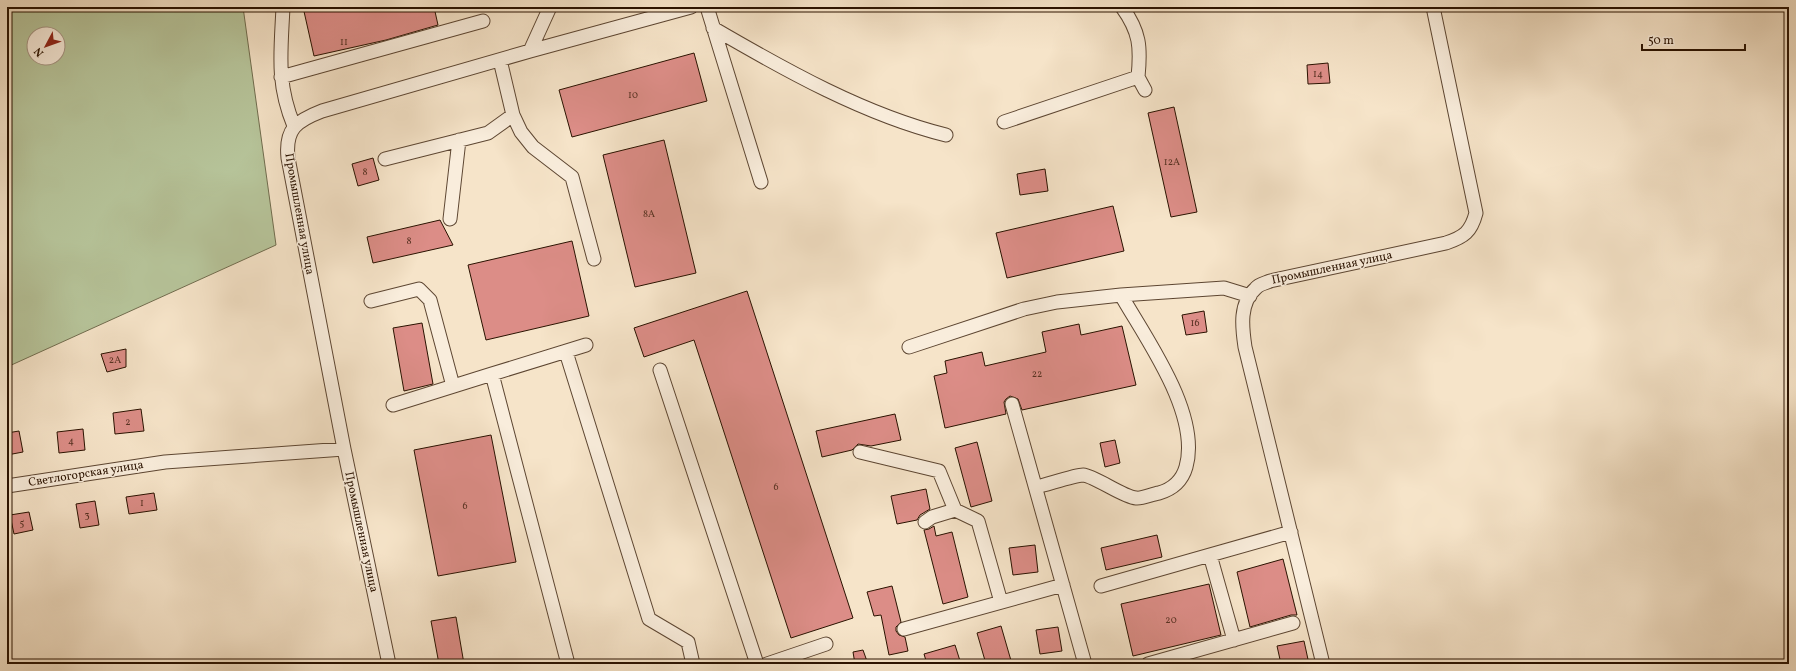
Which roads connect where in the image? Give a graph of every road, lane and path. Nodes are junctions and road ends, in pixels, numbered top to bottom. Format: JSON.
{"nodes":[{"id":1,"x":283,"y":7,"type":"edge"},
{"id":2,"x":550,"y":7,"type":"edge"},
{"id":3,"x":691,"y":7,"type":"edge"},
{"id":4,"x":707,"y":7,"type":"edge"},
{"id":5,"x":1122,"y":7,"type":"edge"},
{"id":6,"x":1433,"y":7,"type":"edge"},
{"id":7,"x":483,"y":21,"type":"dead end"},
{"id":8,"x":713,"y":28,"type":"junction"},
{"id":9,"x":530,"y":51,"type":"junction"},
{"id":10,"x":500,"y":60,"type":"junction"},
{"id":11,"x":280,"y":76,"type":"junction"},
{"id":12,"x":1138,"y":77,"type":"junction"},
{"id":13,"x":1145,"y":90,"type":"dead end"},
{"id":14,"x":513,"y":115,"type":"junction"},
{"id":15,"x":1004,"y":122,"type":"dead end"},
{"id":16,"x":294,"y":126,"type":"junction"},
{"id":17,"x":946,"y":136,"type":"dead end"},
{"id":18,"x":459,"y":140,"type":"junction"},
{"id":19,"x":386,"y":159,"type":"dead end"},
{"id":20,"x":761,"y":182,"type":"dead end"},
{"id":21,"x":450,"y":219,"type":"dead end"},
{"id":22,"x":594,"y":259,"type":"dead end"},
{"id":23,"x":1121,"y":295,"type":"junction"},
{"id":24,"x":1250,"y":296,"type":"junction"},
{"id":25,"x":371,"y":302,"type":"dead end"},
{"id":26,"x":586,"y":345,"type":"dead end"},
{"id":27,"x":909,"y":347,"type":"dead end"},
{"id":28,"x":566,"y":352,"type":"junction"},
{"id":29,"x":660,"y":370,"type":"dead end"},
{"id":30,"x":492,"y":374,"type":"junction"},
{"id":31,"x":453,"y":386,"type":"junction"},
{"id":32,"x":1012,"y":404,"type":"dead end"},
{"id":33,"x":394,"y":405,"type":"dead end"},
{"id":34,"x":344,"y":449,"type":"junction"},
{"id":35,"x":860,"y":452,"type":"dead end"},
{"id":36,"x":7,"y":486,"type":"edge"},
{"id":37,"x":1036,"y":487,"type":"junction"},
{"id":38,"x":955,"y":510,"type":"junction"},
{"id":39,"x":925,"y":522,"type":"dead end"},
{"id":40,"x":1290,"y":532,"type":"junction"},
{"id":41,"x":1210,"y":555,"type":"junction"},
{"id":42,"x":1063,"y":585,"type":"junction"},
{"id":43,"x":1101,"y":586,"type":"dead end"},
{"id":44,"x":1001,"y":602,"type":"junction"},
{"id":45,"x":1293,"y":623,"type":"dead end"},
{"id":46,"x":904,"y":629,"type":"dead end"},
{"id":47,"x":1234,"y":640,"type":"junction"},
{"id":48,"x":826,"y":644,"type":"dead end"},
{"id":49,"x":389,"y":664,"type":"edge"},
{"id":50,"x":568,"y":664,"type":"edge"},
{"id":51,"x":693,"y":664,"type":"edge"},
{"id":52,"x":757,"y":664,"type":"edge"},
{"id":53,"x":767,"y":664,"type":"edge"},
{"id":54,"x":1085,"y":664,"type":"edge"},
{"id":55,"x":1148,"y":664,"type":"edge"},
{"id":56,"x":1323,"y":664,"type":"edge"}],
"edges":[{"from":1,"to":11,"type":"street"},
{"from":2,"to":9,"type":"street"},
{"from":3,"to":9,"type":"street"},
{"from":4,"to":8,"type":"street"},
{"from":5,"to":12,"type":"street"},
{"from":6,"to":24,"type":"street","name":"Промышленная улица"},
{"from":7,"to":11,"type":"street"},
{"from":8,"to":17,"type":"street"},
{"from":8,"to":20,"type":"street"},
{"from":9,"to":10,"type":"street"},
{"from":10,"to":14,"type":"street"},
{"from":10,"to":16,"type":"street"},
{"from":11,"to":16,"type":"street"},
{"from":12,"to":13,"type":"street"},
{"from":12,"to":15,"type":"street"},
{"from":14,"to":18,"type":"street"},
{"from":14,"to":22,"type":"street"},
{"from":16,"to":34,"type":"street","name":"Промышленная улица"},
{"from":18,"to":19,"type":"street"},
{"from":18,"to":21,"type":"street"},
{"from":23,"to":24,"type":"street"},
{"from":23,"to":27,"type":"street"},
{"from":23,"to":37,"type":"street"},
{"from":24,"to":40,"type":"street","name":"Промышленная улица"},
{"from":25,"to":31,"type":"street"},
{"from":26,"to":28,"type":"street"},
{"from":28,"to":30,"type":"street"},
{"from":28,"to":51,"type":"street"},
{"from":29,"to":52,"type":"street"},
{"from":30,"to":31,"type":"street"},
{"from":30,"to":50,"type":"street"},
{"from":31,"to":33,"type":"street"},
{"from":32,"to":37,"type":"street"},
{"from":34,"to":36,"type":"street","name":"Светлогорская улица"},
{"from":34,"to":49,"type":"street","name":"Промышленная улица"},
{"from":35,"to":38,"type":"street"},
{"from":37,"to":42,"type":"street"},
{"from":38,"to":39,"type":"street"},
{"from":38,"to":44,"type":"street"},
{"from":40,"to":41,"type":"street"},
{"from":40,"to":56,"type":"street","name":"Промышленная улица"},
{"from":41,"to":43,"type":"street"},
{"from":41,"to":47,"type":"street"},
{"from":42,"to":44,"type":"street"},
{"from":42,"to":54,"type":"street"},
{"from":44,"to":46,"type":"street"},
{"from":45,"to":47,"type":"street"},
{"from":47,"to":55,"type":"street"},
{"from":48,"to":53,"type":"street"}]}
